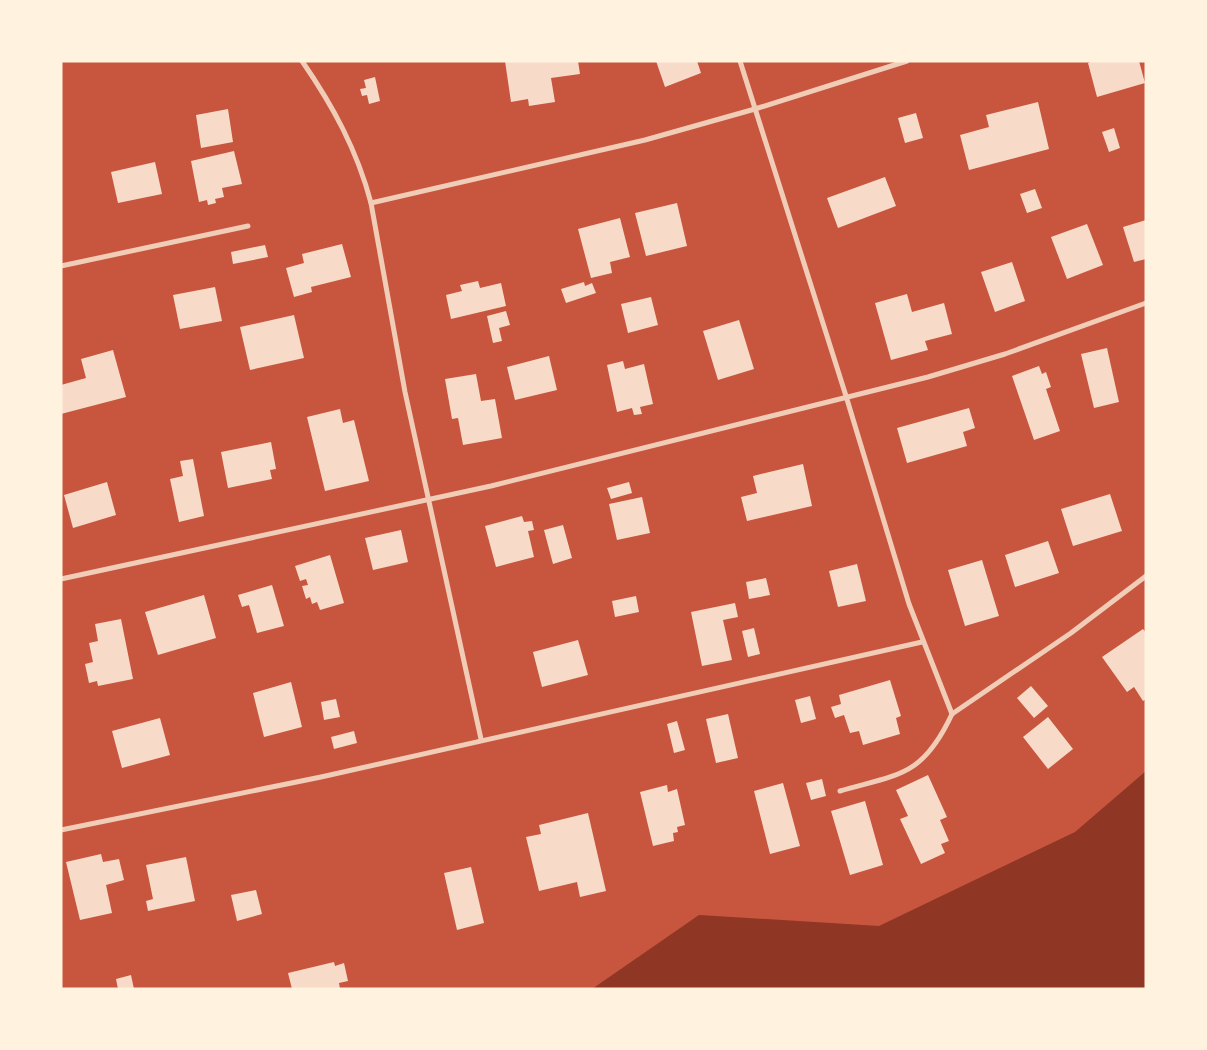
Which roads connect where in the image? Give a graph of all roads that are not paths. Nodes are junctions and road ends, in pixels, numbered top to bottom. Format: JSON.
{"nodes":[{"id":1,"x":302,"y":61,"type":"edge"},
{"id":2,"x":740,"y":61,"type":"edge"},
{"id":3,"x":907,"y":61,"type":"edge"},
{"id":4,"x":755,"y":109,"type":"junction"},
{"id":5,"x":371,"y":203,"type":"junction"},
{"id":6,"x":248,"y":226,"type":"dead end"},
{"id":7,"x":61,"y":266,"type":"edge"},
{"id":8,"x":1146,"y":303,"type":"edge"},
{"id":9,"x":846,"y":396,"type":"junction"},
{"id":10,"x":428,"y":499,"type":"junction"},
{"id":11,"x":1146,"y":576,"type":"edge"},
{"id":12,"x":61,"y":578,"type":"edge"},
{"id":13,"x":922,"y":642,"type":"junction"},
{"id":14,"x":952,"y":714,"type":"junction"},
{"id":15,"x":481,"y":740,"type":"junction"},
{"id":16,"x":840,"y":790,"type":"dead end"},
{"id":17,"x":61,"y":830,"type":"edge"}],
"edges":[{"from":1,"to":5,"type":"street"},
{"from":2,"to":4,"type":"street"},
{"from":3,"to":4,"type":"street"},
{"from":4,"to":5,"type":"street"},
{"from":4,"to":9,"type":"street"},
{"from":5,"to":10,"type":"street"},
{"from":6,"to":7,"type":"street"},
{"from":8,"to":9,"type":"street"},
{"from":9,"to":10,"type":"street"},
{"from":9,"to":13,"type":"street"},
{"from":10,"to":12,"type":"street"},
{"from":10,"to":15,"type":"street"},
{"from":11,"to":14,"type":"street"},
{"from":13,"to":14,"type":"street"},
{"from":13,"to":15,"type":"street"},
{"from":14,"to":16,"type":"street"},
{"from":15,"to":17,"type":"street"}]}
